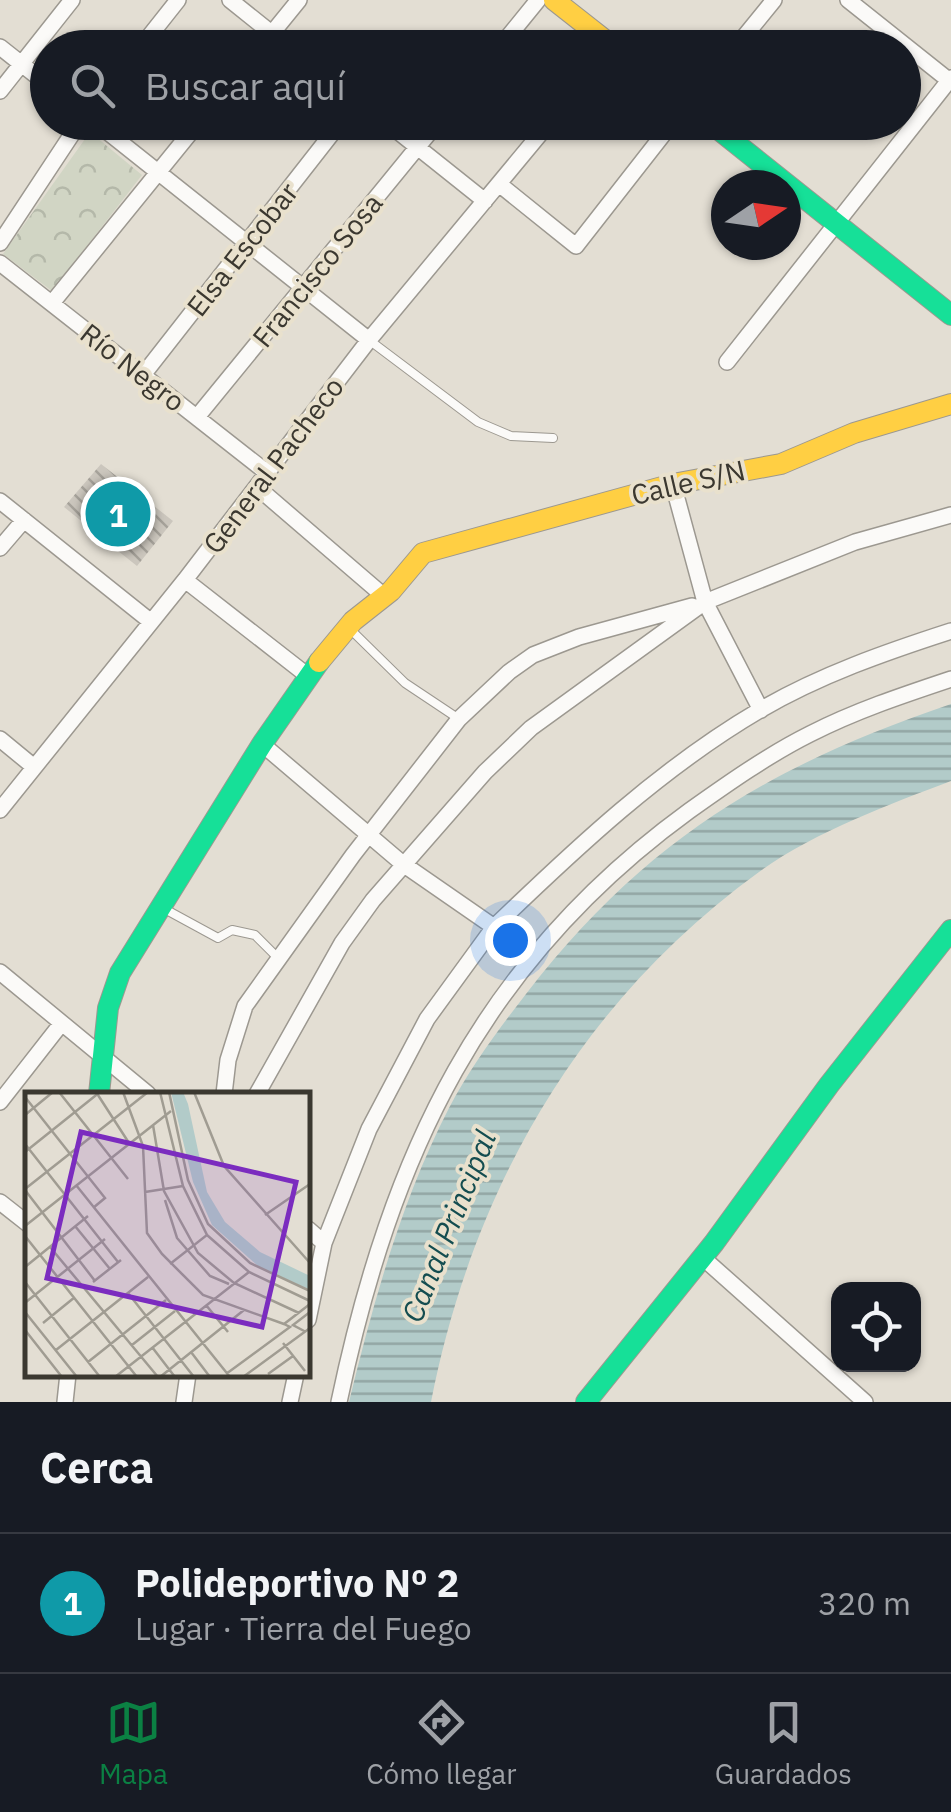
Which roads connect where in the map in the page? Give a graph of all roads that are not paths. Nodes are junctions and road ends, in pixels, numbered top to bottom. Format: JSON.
{"nodes":[{"id":1,"x":72,"y":0,"type":"edge"},
{"id":2,"x":178,"y":0,"type":"edge"},
{"id":3,"x":230,"y":0,"type":"edge"},
{"id":4,"x":299,"y":0,"type":"edge"},
{"id":5,"x":538,"y":0,"type":"edge"},
{"id":6,"x":554,"y":0,"type":"edge"},
{"id":7,"x":774,"y":0,"type":"edge"},
{"id":8,"x":848,"y":0,"type":"edge"},
{"id":9,"x":49,"y":30,"type":"edge"},
{"id":10,"x":154,"y":30,"type":"edge"},
{"id":11,"x":268,"y":30,"type":"edge"},
{"id":12,"x":274,"y":30,"type":"edge"},
{"id":13,"x":514,"y":30,"type":"edge"},
{"id":14,"x":592,"y":30,"type":"edge"},
{"id":15,"x":749,"y":30,"type":"edge"},
{"id":16,"x":886,"y":30,"type":"edge"},
{"id":17,"x":0,"y":47,"type":"edge"},
{"id":18,"x":30,"y":54,"type":"edge"},
{"id":19,"x":921,"y":57,"type":"edge"},
{"id":20,"x":22,"y":64,"type":"junction"},
{"id":21,"x":30,"y":70,"type":"edge"},
{"id":22,"x":950,"y":80,"type":"edge"},
{"id":23,"x":0,"y":91,"type":"edge"},
{"id":24,"x":921,"y":117,"type":"edge"},
{"id":25,"x":68,"y":140,"type":"edge"},
{"id":26,"x":117,"y":140,"type":"edge"},
{"id":27,"x":185,"y":140,"type":"edge"},
{"id":28,"x":327,"y":140,"type":"edge"},
{"id":29,"x":408,"y":140,"type":"edge"},
{"id":30,"x":424,"y":140,"type":"edge"},
{"id":31,"x":535,"y":140,"type":"edge"},
{"id":32,"x":659,"y":140,"type":"edge"},
{"id":33,"x":732,"y":140,"type":"edge"},
{"id":34,"x":903,"y":140,"type":"edge"},
{"id":35,"x":418,"y":148,"type":"junction"},
{"id":36,"x":158,"y":173,"type":"junction"},
{"id":37,"x":499,"y":184,"type":"junction"},
{"id":38,"x":485,"y":201,"type":"junction"},
{"id":39,"x":837,"y":224,"type":"junction"},
{"id":40,"x":0,"y":243,"type":"edge"},
{"id":41,"x":247,"y":243,"type":"junction"},
{"id":42,"x":0,"y":263,"type":"edge"},
{"id":43,"x":303,"y":288,"type":"junction"},
{"id":44,"x":52,"y":303,"type":"junction"},
{"id":45,"x":951,"y":315,"type":"edge"},
{"id":46,"x":369,"y":340,"type":"junction"},
{"id":47,"x":727,"y":362,"type":"dead end"},
{"id":48,"x":143,"y":375,"type":"junction"},
{"id":49,"x":951,"y":404,"type":"edge"},
{"id":50,"x":197,"y":417,"type":"junction"},
{"id":51,"x":553,"y":438,"type":"dead end"},
{"id":52,"x":265,"y":471,"type":"junction"},
{"id":53,"x":673,"y":484,"type":"junction"},
{"id":54,"x":257,"y":487,"type":"junction"},
{"id":55,"x":0,"y":501,"type":"edge"},
{"id":56,"x":951,"y":514,"type":"edge"},
{"id":57,"x":24,"y":520,"type":"junction"},
{"id":58,"x":0,"y":548,"type":"edge"},
{"id":59,"x":184,"y":580,"type":"junction"},
{"id":60,"x":385,"y":596,"type":"junction"},
{"id":61,"x":705,"y":602,"type":"junction"},
{"id":62,"x":150,"y":621,"type":"junction"},
{"id":63,"x":348,"y":627,"type":"junction"},
{"id":64,"x":951,"y":631,"type":"edge"},
{"id":65,"x":308,"y":676,"type":"junction"},
{"id":66,"x":951,"y":679,"type":"edge"},
{"id":67,"x":761,"y":710,"type":"junction"},
{"id":68,"x":458,"y":720,"type":"junction"},
{"id":69,"x":0,"y":739,"type":"edge"},
{"id":70,"x":262,"y":744,"type":"junction"},
{"id":71,"x":34,"y":767,"type":"junction"},
{"id":72,"x":0,"y":810,"type":"edge"},
{"id":73,"x":368,"y":835,"type":"junction"},
{"id":74,"x":403,"y":864,"type":"junction"},
{"id":75,"x":161,"y":906,"type":"junction"},
{"id":76,"x":494,"y":927,"type":"junction"},
{"id":77,"x":951,"y":930,"type":"edge"},
{"id":78,"x":278,"y":958,"type":"junction"},
{"id":79,"x":0,"y":972,"type":"edge"},
{"id":80,"x":61,"y":1024,"type":"junction"},
{"id":81,"x":103,"y":1056,"type":"junction"},
{"id":82,"x":99,"y":1092,"type":"edge"},
{"id":83,"x":146,"y":1092,"type":"edge"},
{"id":84,"x":224,"y":1092,"type":"edge"},
{"id":85,"x":257,"y":1092,"type":"edge"},
{"id":86,"x":0,"y":1102,"type":"edge"},
{"id":87,"x":0,"y":1202,"type":"edge"},
{"id":88,"x":25,"y":1222,"type":"edge"},
{"id":89,"x":310,"y":1231,"type":"edge"},
{"id":90,"x":324,"y":1243,"type":"junction"},
{"id":91,"x":702,"y":1257,"type":"junction"},
{"id":92,"x":310,"y":1310,"type":"edge"},
{"id":93,"x":68,"y":1377,"type":"edge"},
{"id":94,"x":188,"y":1377,"type":"edge"},
{"id":95,"x":295,"y":1377,"type":"edge"},
{"id":96,"x":66,"y":1402,"type":"edge"},
{"id":97,"x":184,"y":1402,"type":"edge"},
{"id":98,"x":290,"y":1402,"type":"edge"},
{"id":99,"x":339,"y":1402,"type":"edge"},
{"id":100,"x":586,"y":1402,"type":"edge"},
{"id":101,"x":864,"y":1402,"type":"edge"}],
"edges":[{"from":1,"to":9,"type":"street"},
{"from":2,"to":10,"type":"street"},
{"from":3,"to":11,"type":"street"},
{"from":4,"to":12,"type":"street"},
{"from":5,"to":13,"type":"street"},
{"from":6,"to":14,"type":"street"},
{"from":7,"to":15,"type":"street"},
{"from":8,"to":16,"type":"street"},
{"from":17,"to":20,"type":"street"},
{"from":18,"to":20,"type":"street"},
{"from":19,"to":22,"type":"street"},
{"from":20,"to":21,"type":"street"},
{"from":20,"to":23,"type":"street"},
{"from":22,"to":24,"type":"street"},
{"from":25,"to":40,"type":"street"},
{"from":26,"to":36,"type":"street"},
{"from":27,"to":36,"type":"street"},
{"from":28,"to":41,"type":"street","name":"Elsa Escobar"},
{"from":29,"to":35,"type":"street"},
{"from":30,"to":35,"type":"street","name":"Francisco Sosa"},
{"from":31,"to":37,"type":"street","name":"General Pacheco"},
{"from":32,"to":37,"type":"street"},
{"from":33,"to":39,"type":"street"},
{"from":34,"to":39,"type":"street"},
{"from":35,"to":38,"type":"street"},
{"from":35,"to":43,"type":"street","name":"Francisco Sosa"},
{"from":36,"to":41,"type":"street"},
{"from":36,"to":44,"type":"street"},
{"from":37,"to":38,"type":"street","name":"General Pacheco"},
{"from":38,"to":46,"type":"street","name":"General Pacheco"},
{"from":39,"to":45,"type":"street"},
{"from":39,"to":47,"type":"street"},
{"from":41,"to":43,"type":"street"},
{"from":41,"to":48,"type":"street","name":"Elsa Escobar"},
{"from":42,"to":44,"type":"street","name":"Río Negro"},
{"from":43,"to":46,"type":"street"},
{"from":43,"to":50,"type":"street","name":"Francisco Sosa"},
{"from":44,"to":48,"type":"street","name":"Río Negro"},
{"from":46,"to":51,"type":"lane"},
{"from":46,"to":52,"type":"street","name":"General Pacheco"},
{"from":48,"to":50,"type":"street","name":"Río Negro"},
{"from":49,"to":53,"type":"street","name":"Calle S/N"},
{"from":50,"to":52,"type":"street","name":"Río Negro"},
{"from":52,"to":54,"type":"street","name":"General Pacheco"},
{"from":53,"to":60,"type":"street","name":"Calle S/N"},
{"from":53,"to":61,"type":"street"},
{"from":54,"to":59,"type":"street","name":"General Pacheco"},
{"from":54,"to":60,"type":"street"},
{"from":55,"to":57,"type":"street"},
{"from":56,"to":61,"type":"street"},
{"from":57,"to":58,"type":"street"},
{"from":57,"to":62,"type":"street"},
{"from":59,"to":62,"type":"street","name":"General Pacheco"},
{"from":59,"to":65,"type":"street"},
{"from":60,"to":63,"type":"street"},
{"from":61,"to":67,"type":"street"},
{"from":61,"to":68,"type":"street"},
{"from":61,"to":74,"type":"street"},
{"from":62,"to":71,"type":"street","name":"General Pacheco"},
{"from":63,"to":65,"type":"street"},
{"from":63,"to":68,"type":"lane"},
{"from":64,"to":67,"type":"street"},
{"from":65,"to":70,"type":"street"},
{"from":66,"to":99,"type":"street"},
{"from":67,"to":76,"type":"street"},
{"from":68,"to":73,"type":"street"},
{"from":69,"to":71,"type":"street"},
{"from":70,"to":73,"type":"street"},
{"from":70,"to":75,"type":"street"},
{"from":71,"to":72,"type":"street","name":"General Pacheco"},
{"from":73,"to":74,"type":"street"},
{"from":73,"to":78,"type":"street"},
{"from":74,"to":76,"type":"street"},
{"from":74,"to":85,"type":"street"},
{"from":75,"to":78,"type":"lane"},
{"from":75,"to":81,"type":"street"},
{"from":76,"to":90,"type":"street"},
{"from":77,"to":91,"type":"street"},
{"from":78,"to":84,"type":"street"},
{"from":79,"to":80,"type":"street"},
{"from":80,"to":81,"type":"street"},
{"from":80,"to":86,"type":"street"},
{"from":81,"to":82,"type":"street"},
{"from":81,"to":83,"type":"street"},
{"from":87,"to":88,"type":"street"},
{"from":89,"to":90,"type":"street"},
{"from":90,"to":92,"type":"street"},
{"from":91,"to":100,"type":"street"},
{"from":91,"to":101,"type":"street"},
{"from":93,"to":96,"type":"street"},
{"from":94,"to":97,"type":"street"},
{"from":95,"to":98,"type":"street"}]}
